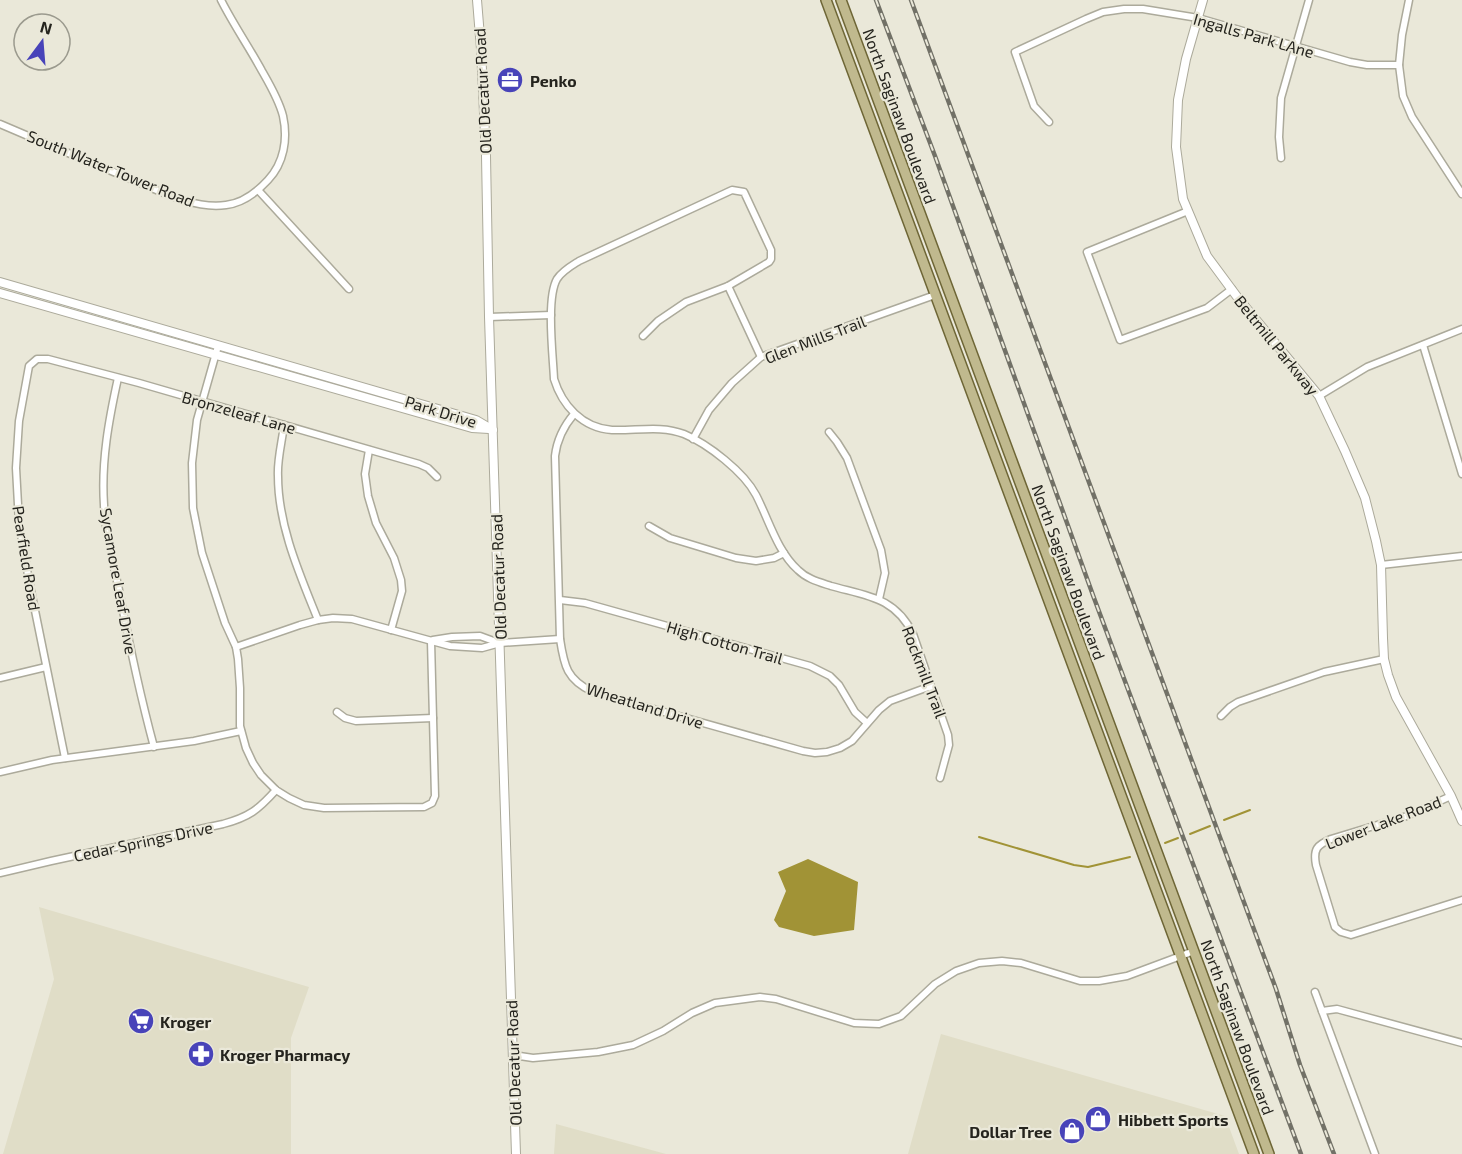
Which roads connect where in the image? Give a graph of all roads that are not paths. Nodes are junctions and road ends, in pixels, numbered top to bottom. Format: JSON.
{"nodes":[{"id":1,"x":221,"y":0,"type":"edge"},
{"id":2,"x":477,"y":0,"type":"edge"},
{"id":3,"x":826,"y":0,"type":"edge"},
{"id":4,"x":841,"y":0,"type":"edge"},
{"id":5,"x":1203,"y":0,"type":"edge"},
{"id":6,"x":1309,"y":0,"type":"edge"},
{"id":7,"x":1409,"y":0,"type":"edge"},
{"id":8,"x":1198,"y":18,"type":"junction"},
{"id":9,"x":1295,"y":47,"type":"junction"},
{"id":10,"x":1400,"y":65,"type":"junction"},
{"id":11,"x":1049,"y":122,"type":"dead end"},
{"id":12,"x":0,"y":124,"type":"edge"},
{"id":13,"x":1281,"y":158,"type":"dead end"},
{"id":14,"x":258,"y":190,"type":"junction"},
{"id":15,"x":1462,"y":194,"type":"edge"},
{"id":16,"x":1188,"y":211,"type":"junction"},
{"id":17,"x":0,"y":282,"type":"edge"},
{"id":18,"x":728,"y":286,"type":"junction"},
{"id":19,"x":349,"y":289,"type":"dead end"},
{"id":20,"x":1232,"y":289,"type":"junction"},
{"id":21,"x":0,"y":292,"type":"edge"},
{"id":22,"x":935,"y":295,"type":"junction"},
{"id":23,"x":551,"y":315,"type":"junction"},
{"id":24,"x":489,"y":317,"type":"junction"},
{"id":25,"x":1462,"y":329,"type":"edge"},
{"id":26,"x":643,"y":336,"type":"dead end"},
{"id":27,"x":1423,"y":345,"type":"junction"},
{"id":28,"x":216,"y":350,"type":"junction"},
{"id":29,"x":761,"y":357,"type":"junction"},
{"id":30,"x":37,"y":358,"type":"joint"},
{"id":31,"x":118,"y":378,"type":"junction"},
{"id":32,"x":1319,"y":396,"type":"junction"},
{"id":33,"x":201,"y":401,"type":"junction"},
{"id":34,"x":574,"y":414,"type":"junction"},
{"id":35,"x":284,"y":425,"type":"junction"},
{"id":36,"x":493,"y":430,"type":"junction"},
{"id":37,"x":829,"y":432,"type":"dead end"},
{"id":38,"x":693,"y":439,"type":"junction"},
{"id":39,"x":369,"y":450,"type":"junction"},
{"id":40,"x":1462,"y":474,"type":"edge"},
{"id":41,"x":437,"y":477,"type":"dead end"},
{"id":42,"x":649,"y":526,"type":"dead end"},
{"id":43,"x":784,"y":554,"type":"junction"},
{"id":44,"x":1462,"y":556,"type":"edge"},
{"id":45,"x":1381,"y":565,"type":"junction"},
{"id":46,"x":879,"y":599,"type":"junction"},
{"id":47,"x":560,"y":600,"type":"junction"},
{"id":48,"x":318,"y":620,"type":"junction"},
{"id":49,"x":391,"y":630,"type":"junction"},
{"id":50,"x":560,"y":639,"type":"junction"},
{"id":51,"x":431,"y":641,"type":"junction"},
{"id":52,"x":500,"y":643,"type":"junction"},
{"id":53,"x":236,"y":647,"type":"junction"},
{"id":54,"x":1384,"y":659,"type":"junction"},
{"id":55,"x":46,"y":667,"type":"junction"},
{"id":56,"x":0,"y":678,"type":"edge"},
{"id":57,"x":931,"y":686,"type":"junction"},
{"id":58,"x":337,"y":712,"type":"dead end"},
{"id":59,"x":1221,"y":716,"type":"dead end"},
{"id":60,"x":433,"y":718,"type":"junction"},
{"id":61,"x":867,"y":723,"type":"junction"},
{"id":62,"x":241,"y":731,"type":"junction"},
{"id":63,"x":154,"y":747,"type":"junction"},
{"id":64,"x":65,"y":758,"type":"junction"},
{"id":65,"x":0,"y":772,"type":"edge"},
{"id":66,"x":940,"y":778,"type":"dead end"},
{"id":67,"x":276,"y":790,"type":"junction"},
{"id":68,"x":1451,"y":796,"type":"junction"},
{"id":69,"x":1462,"y":821,"type":"edge"},
{"id":70,"x":0,"y":873,"type":"edge"},
{"id":71,"x":1462,"y":900,"type":"edge"},
{"id":72,"x":1194,"y":951,"type":"junction"},
{"id":73,"x":1181,"y":956,"type":"junction"},
{"id":74,"x":1315,"y":992,"type":"dead end"},
{"id":75,"x":1322,"y":1011,"type":"junction"},
{"id":76,"x":1462,"y":1043,"type":"edge"},
{"id":77,"x":513,"y":1055,"type":"junction"},
{"id":78,"x":516,"y":1154,"type":"edge"},
{"id":79,"x":1254,"y":1154,"type":"edge"},
{"id":80,"x":1269,"y":1154,"type":"edge"},
{"id":81,"x":1375,"y":1154,"type":"edge"}],
"edges":[{"from":1,"to":14,"type":"street","name":"South Water Tower Road"},
{"from":2,"to":24,"type":"street","name":"Old Decatur Road"},
{"from":3,"to":22,"type":"main road","name":"North Saginaw Boulevard"},
{"from":4,"to":72,"type":"main road","name":"North Saginaw Boulevard"},
{"from":5,"to":8,"type":"street","name":"Beltmill Parkway"},
{"from":6,"to":9,"type":"street"},
{"from":7,"to":10,"type":"street"},
{"from":8,"to":9,"type":"street","name":"Ingalls Park LAne"},
{"from":8,"to":11,"type":"street","name":"Ingalls Park LAne"},
{"from":8,"to":16,"type":"street","name":"Beltmill Parkway"},
{"from":9,"to":10,"type":"street","name":"Ingalls Park LAne"},
{"from":9,"to":13,"type":"street"},
{"from":10,"to":15,"type":"street"},
{"from":12,"to":14,"type":"street","name":"South Water Tower Road"},
{"from":14,"to":19,"type":"street"},
{"from":16,"to":20,"type":"street","name":"Beltmill Parkway"},
{"from":16,"to":20,"type":"street"},
{"from":17,"to":28,"type":"street","name":"Park Drive"},
{"from":18,"to":23,"type":"street","name":"Rockmill Trail"},
{"from":18,"to":26,"type":"street"},
{"from":18,"to":29,"type":"street"},
{"from":20,"to":32,"type":"street","name":"Beltmill Parkway"},
{"from":21,"to":28,"type":"street","name":"Park Drive"},
{"from":22,"to":29,"type":"street","name":"Glen Mills Trail"},
{"from":22,"to":73,"type":"main road","name":"North Saginaw Boulevard"},
{"from":23,"to":24,"type":"street"},
{"from":23,"to":34,"type":"street","name":"Rockmill Trail"},
{"from":24,"to":36,"type":"street","name":"Old Decatur Road"},
{"from":25,"to":27,"type":"street"},
{"from":27,"to":32,"type":"street"},
{"from":27,"to":40,"type":"street"},
{"from":28,"to":33,"type":"street"},
{"from":28,"to":36,"type":"street","name":"Park Drive"},
{"from":29,"to":38,"type":"street","name":"Glen Mills Trail"},
{"from":30,"to":31,"type":"street","name":"Bronzeleaf Lane"},
{"from":30,"to":55,"type":"street","name":"Pearfield Road"},
{"from":31,"to":33,"type":"street","name":"Bronzeleaf Lane"},
{"from":31,"to":63,"type":"street","name":"Sycamore Leaf Drive"},
{"from":32,"to":45,"type":"street","name":"Beltmill Parkway"},
{"from":33,"to":35,"type":"street","name":"Bronzeleaf Lane"},
{"from":33,"to":53,"type":"street"},
{"from":34,"to":38,"type":"street","name":"Rockmill Trail"},
{"from":34,"to":47,"type":"street","name":"Wheatland Drive"},
{"from":35,"to":39,"type":"street","name":"Bronzeleaf Lane"},
{"from":35,"to":48,"type":"street"},
{"from":36,"to":52,"type":"street","name":"Old Decatur Road"},
{"from":37,"to":46,"type":"street"},
{"from":38,"to":43,"type":"street","name":"Rockmill Trail"},
{"from":39,"to":41,"type":"street","name":"Bronzeleaf Lane"},
{"from":39,"to":49,"type":"street"},
{"from":42,"to":43,"type":"street"},
{"from":43,"to":46,"type":"street","name":"Rockmill Trail"},
{"from":44,"to":45,"type":"street"},
{"from":45,"to":54,"type":"street","name":"Beltmill Parkway"},
{"from":46,"to":57,"type":"street","name":"Rockmill Trail"},
{"from":47,"to":50,"type":"street","name":"Wheatland Drive"},
{"from":47,"to":61,"type":"street","name":"High Cotton Trail"},
{"from":48,"to":49,"type":"street"},
{"from":48,"to":53,"type":"street"},
{"from":49,"to":51,"type":"street"},
{"from":50,"to":52,"type":"street"},
{"from":50,"to":61,"type":"street","name":"Wheatland Drive"},
{"from":51,"to":52,"type":"street"},
{"from":51,"to":52,"type":"street"},
{"from":51,"to":60,"type":"street"},
{"from":52,"to":77,"type":"street","name":"Old Decatur Road"},
{"from":53,"to":62,"type":"street"},
{"from":54,"to":59,"type":"street"},
{"from":54,"to":68,"type":"street","name":"Beltmill Parkway"},
{"from":55,"to":56,"type":"street"},
{"from":55,"to":64,"type":"street","name":"Pearfield Road"},
{"from":57,"to":61,"type":"street","name":"Wheatland Drive"},
{"from":57,"to":66,"type":"street","name":"Rockmill Trail"},
{"from":58,"to":60,"type":"street"},
{"from":60,"to":67,"type":"street"},
{"from":62,"to":63,"type":"street"},
{"from":62,"to":67,"type":"street"},
{"from":63,"to":64,"type":"street"},
{"from":64,"to":65,"type":"street"},
{"from":67,"to":70,"type":"street","name":"Cedar Springs Drive"},
{"from":68,"to":69,"type":"street","name":"Beltmill Parkway"},
{"from":68,"to":71,"type":"street","name":"Lower Lake Road"},
{"from":72,"to":73,"type":"street"},
{"from":72,"to":80,"type":"main road","name":"North Saginaw Boulevard"},
{"from":73,"to":77,"type":"street"},
{"from":73,"to":79,"type":"main road","name":"North Saginaw Boulevard"},
{"from":74,"to":75,"type":"street"},
{"from":75,"to":76,"type":"street"},
{"from":75,"to":81,"type":"street"},
{"from":77,"to":78,"type":"street","name":"Old Decatur Road"}]}
